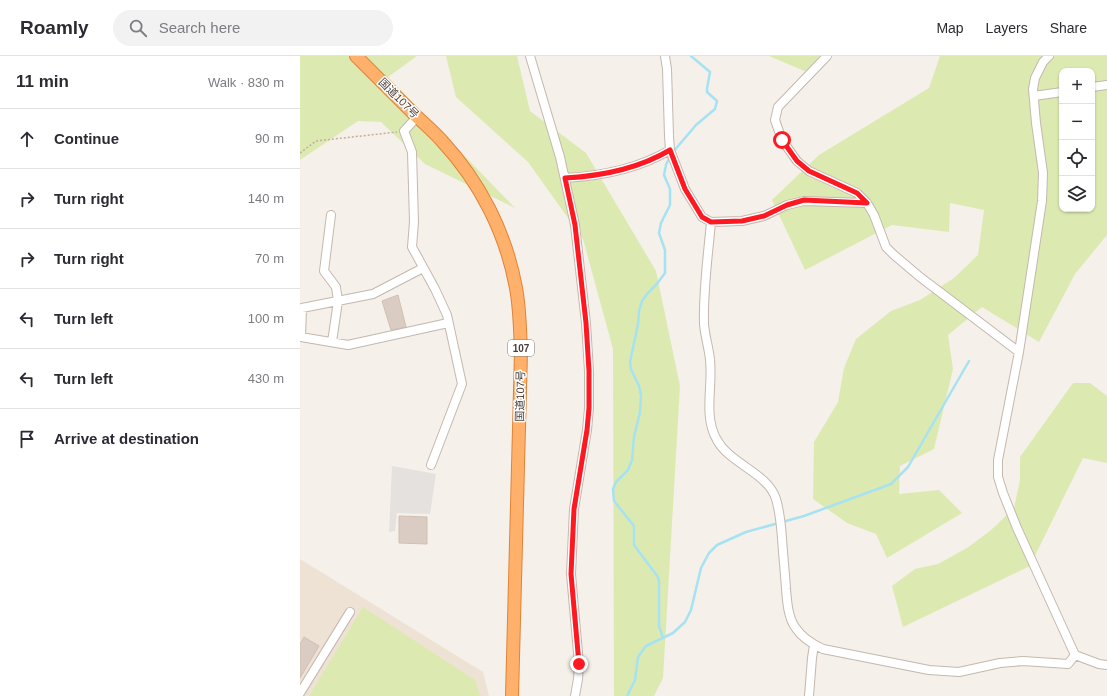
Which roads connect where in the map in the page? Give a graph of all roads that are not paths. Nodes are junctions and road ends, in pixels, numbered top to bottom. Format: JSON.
{"nodes":[{"id":1,"x":356,"y":56,"type":"edge"},
{"id":2,"x":530,"y":56,"type":"edge"},
{"id":3,"x":665,"y":56,"type":"edge"},
{"id":4,"x":827,"y":56,"type":"edge"},
{"id":5,"x":1049,"y":56,"type":"edge"},
{"id":6,"x":1107,"y":85,"type":"edge"},
{"id":7,"x":1095,"y":87,"type":"edge"},
{"id":8,"x":1059,"y":92,"type":"edge"},
{"id":9,"x":1034,"y":96,"type":"junction"},
{"id":10,"x":417,"y":117,"type":"junction"},
{"id":11,"x":670,"y":150,"type":"junction"},
{"id":12,"x":565,"y":178,"type":"junction"},
{"id":13,"x":867,"y":203,"type":"junction"},
{"id":14,"x":331,"y":215,"type":"dead end"},
{"id":15,"x":711,"y":222,"type":"junction"},
{"id":16,"x":423,"y":268,"type":"junction"},
{"id":17,"x":338,"y":301,"type":"junction"},
{"id":18,"x":448,"y":323,"type":"junction"},
{"id":19,"x":332,"y":342,"type":"junction"},
{"id":20,"x":1019,"y":352,"type":"junction"},
{"id":21,"x":431,"y":465,"type":"dead end"},
{"id":22,"x":350,"y":612,"type":"dead end"},
{"id":23,"x":814,"y":645,"type":"junction"},
{"id":24,"x":1075,"y":654,"type":"junction"},
{"id":25,"x":1107,"y":665,"type":"edge"},
{"id":26,"x":300,"y":693,"type":"edge"},
{"id":27,"x":512,"y":696,"type":"edge"},
{"id":28,"x":574,"y":696,"type":"edge"},
{"id":29,"x":809,"y":696,"type":"edge"}],
"edges":[{"from":1,"to":10,"type":"highway","name":"国道107号","number":"107"},
{"from":2,"to":12,"type":"street"},
{"from":3,"to":11,"type":"street"},
{"from":4,"to":13,"type":"street"},
{"from":5,"to":9,"type":"street"},
{"from":6,"to":7,"type":"street"},
{"from":8,"to":9,"type":"street"},
{"from":9,"to":20,"type":"street"},
{"from":10,"to":16,"type":"street"},
{"from":10,"to":27,"type":"highway","name":"国道107号","number":"107"},
{"from":11,"to":12,"type":"street"},
{"from":11,"to":15,"type":"street"},
{"from":12,"to":28,"type":"street"},
{"from":13,"to":15,"type":"street"},
{"from":13,"to":20,"type":"street"},
{"from":14,"to":17,"type":"street"},
{"from":15,"to":23,"type":"street"},
{"from":16,"to":17,"type":"street"},
{"from":16,"to":18,"type":"street"},
{"from":17,"to":19,"type":"street"},
{"from":17,"to":19,"type":"street"},
{"from":18,"to":19,"type":"street"},
{"from":18,"to":21,"type":"street"},
{"from":20,"to":24,"type":"street"},
{"from":22,"to":26,"type":"street"},
{"from":23,"to":24,"type":"street"},
{"from":23,"to":29,"type":"street"},
{"from":24,"to":25,"type":"street"}]}
